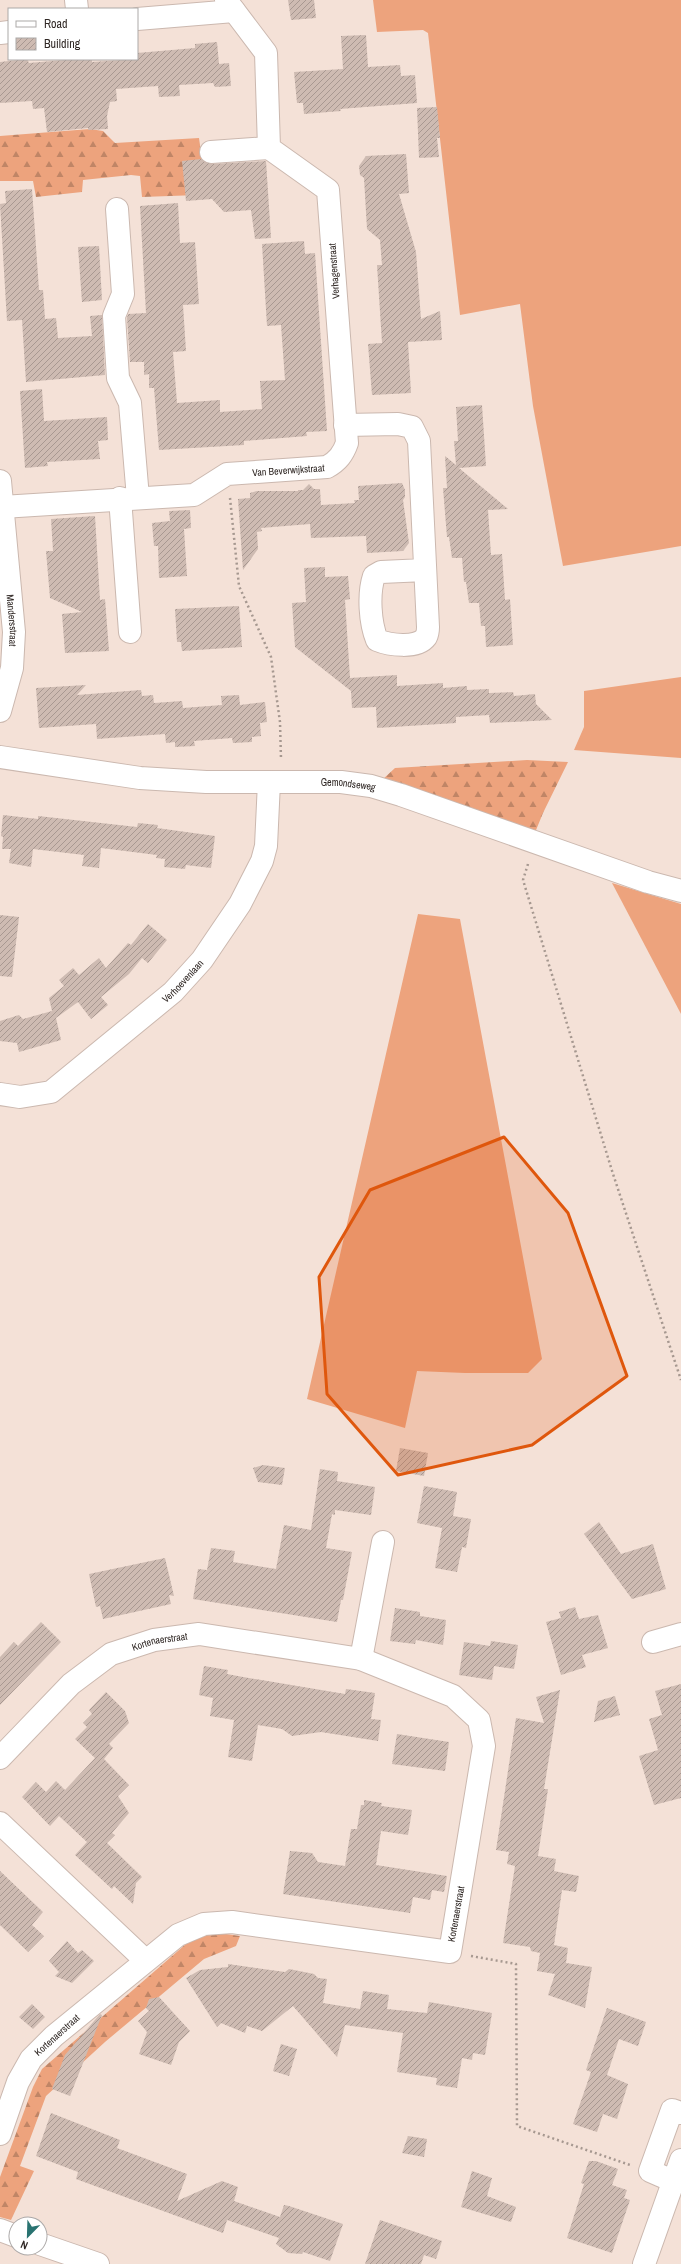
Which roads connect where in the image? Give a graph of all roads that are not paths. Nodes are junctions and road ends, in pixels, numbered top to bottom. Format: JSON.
{"nodes":[{"id":1,"x":230,"y":6,"type":"edge"},
{"id":2,"x":138,"y":19,"type":"edge"},
{"id":3,"x":269,"y":148,"type":"junction"},
{"id":4,"x":211,"y":152,"type":"dead end"},
{"id":5,"x":117,"y":209,"type":"dead end"},
{"id":6,"x":345,"y":425,"type":"junction"},
{"id":7,"x":0,"y":481,"type":"edge"},
{"id":8,"x":129,"y":498,"type":"junction"},
{"id":9,"x":2,"y":507,"type":"junction"},
{"id":10,"x":425,"y":570,"type":"dead end"},
{"id":11,"x":130,"y":632,"type":"dead end"},
{"id":12,"x":0,"y":712,"type":"edge"},
{"id":13,"x":0,"y":757,"type":"edge"},
{"id":14,"x":275,"y":782,"type":"junction"},
{"id":15,"x":681,"y":891,"type":"edge"},
{"id":16,"x":0,"y":1094,"type":"edge"},
{"id":17,"x":383,"y":1542,"type":"dead end"},
{"id":18,"x":681,"y":1634,"type":"edge"},
{"id":19,"x":653,"y":1642,"type":"dead end"},
{"id":20,"x":361,"y":1659,"type":"junction"},
{"id":21,"x":0,"y":1758,"type":"edge"},
{"id":22,"x":0,"y":1824,"type":"edge"},
{"id":23,"x":145,"y":1960,"type":"junction"},
{"id":24,"x":681,"y":2113,"type":"edge"},
{"id":25,"x":0,"y":2134,"type":"edge"},
{"id":26,"x":681,"y":2160,"type":"edge"},
{"id":27,"x":673,"y":2181,"type":"junction"},
{"id":28,"x":48,"y":2247,"type":"edge"},
{"id":29,"x":98,"y":2264,"type":"edge"},
{"id":30,"x":644,"y":2264,"type":"edge"}],
"edges":[{"from":1,"to":2,"type":"street"},
{"from":1,"to":3,"type":"street"},
{"from":3,"to":4,"type":"street"},
{"from":3,"to":6,"type":"street","name":"Verhagenstraat"},
{"from":5,"to":8,"type":"street"},
{"from":6,"to":8,"type":"street","name":"Van Beverwijkstraat"},
{"from":6,"to":10,"type":"street"},
{"from":7,"to":9,"type":"street","name":"Mandersstraat"},
{"from":8,"to":9,"type":"street","name":"Van Beverwijkstraat"},
{"from":8,"to":11,"type":"street"},
{"from":9,"to":12,"type":"street","name":"Mandersstraat"},
{"from":13,"to":14,"type":"street","name":"Gemondseweg"},
{"from":14,"to":15,"type":"street","name":"Gemondseweg"},
{"from":14,"to":16,"type":"street","name":"Verhoevenlaan"},
{"from":17,"to":20,"type":"street"},
{"from":18,"to":19,"type":"street"},
{"from":20,"to":21,"type":"street","name":"Kortenaerstraat"},
{"from":20,"to":23,"type":"street","name":"Kortenaerstraat"},
{"from":22,"to":23,"type":"street"},
{"from":23,"to":25,"type":"street","name":"Kortenaerstraat"},
{"from":24,"to":27,"type":"street"},
{"from":26,"to":27,"type":"street"},
{"from":27,"to":30,"type":"street"},
{"from":28,"to":29,"type":"street"}]}
